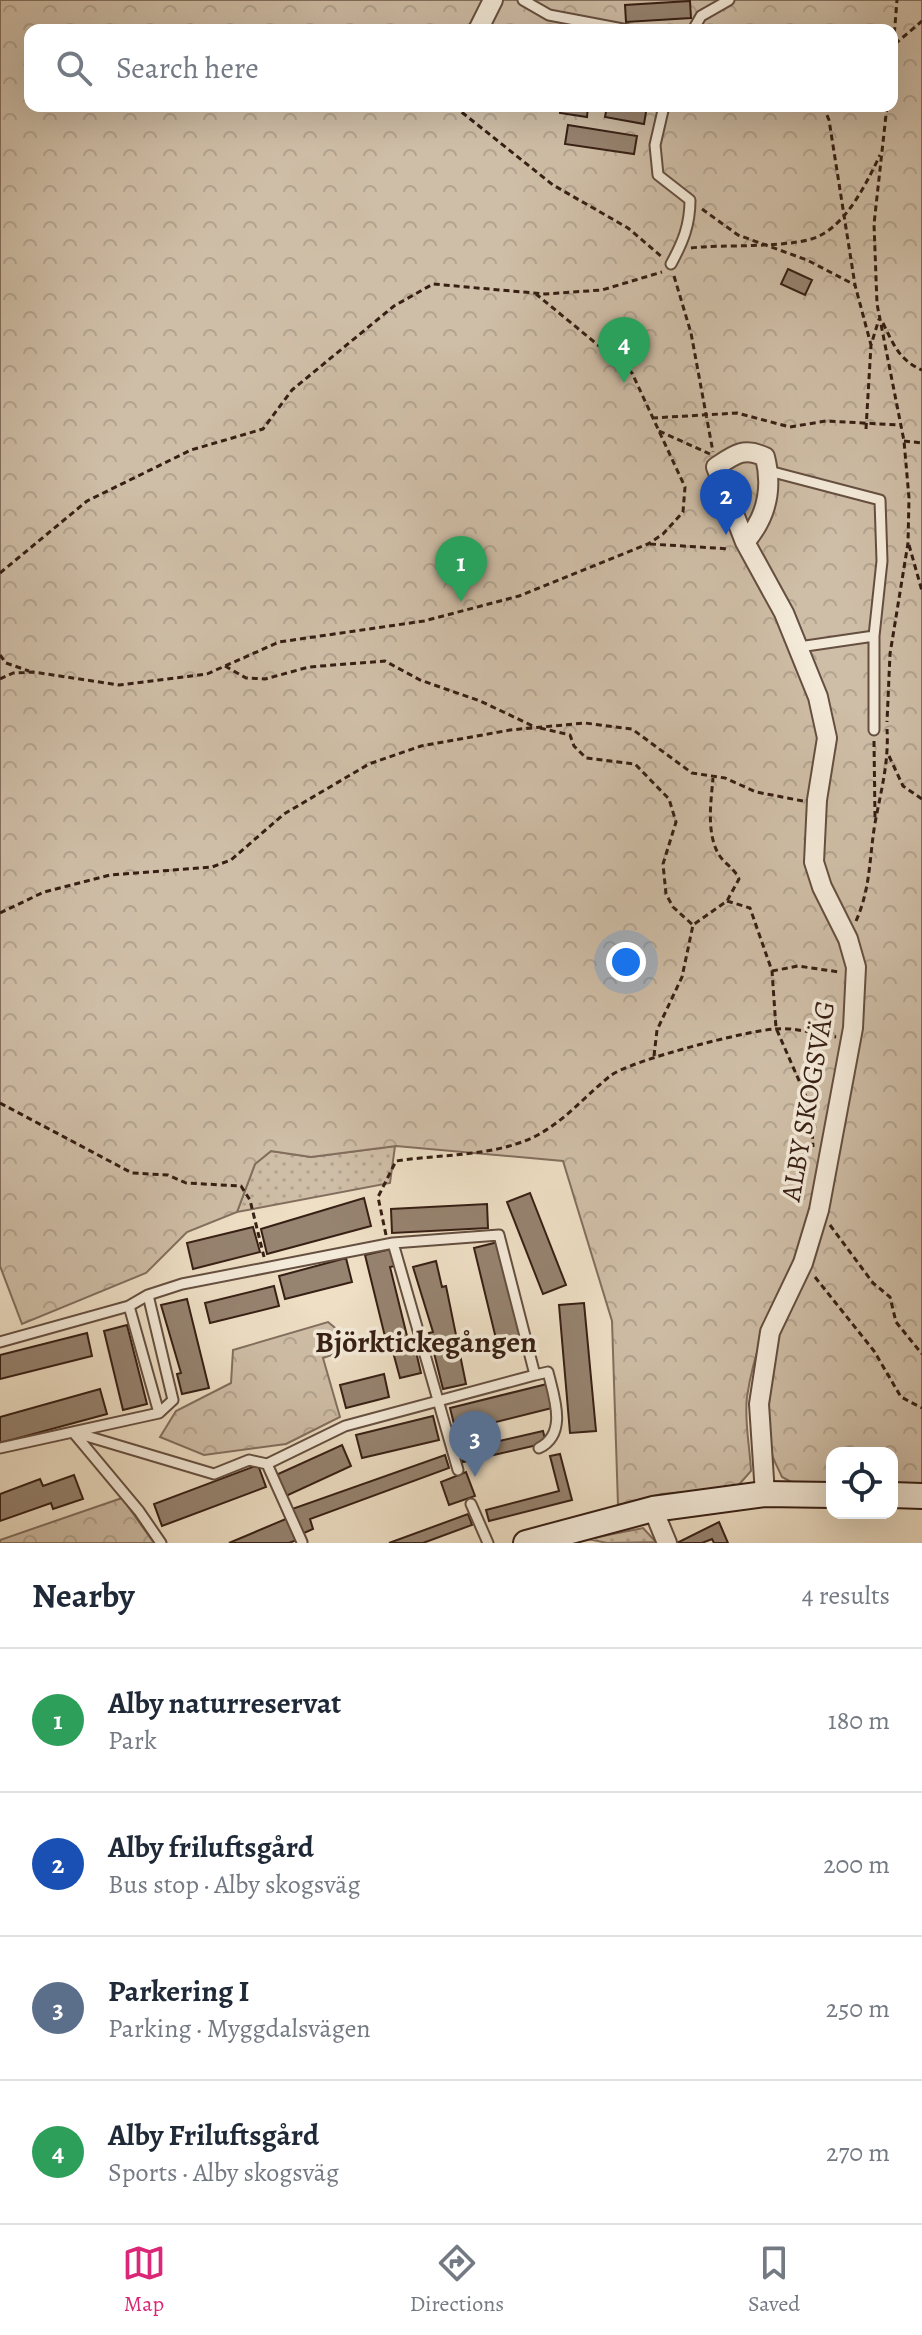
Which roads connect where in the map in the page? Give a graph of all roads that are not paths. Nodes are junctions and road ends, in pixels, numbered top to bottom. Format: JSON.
{"nodes":[{"id":1,"x":493,"y":0,"type":"edge"},
{"id":2,"x":523,"y":0,"type":"edge"},
{"id":3,"x":729,"y":0,"type":"edge"},
{"id":4,"x":481,"y":24,"type":"edge"},
{"id":5,"x":596,"y":24,"type":"edge"},
{"id":6,"x":696,"y":24,"type":"edge"},
{"id":7,"x":663,"y":112,"type":"edge"},
{"id":8,"x":671,"y":264,"type":"road end"},
{"id":9,"x":769,"y":471,"type":"junction"},
{"id":10,"x":747,"y":546,"type":"junction"},
{"id":11,"x":874,"y":636,"type":"junction"},
{"id":12,"x":799,"y":647,"type":"junction"},
{"id":13,"x":874,"y":730,"type":"road end"},
{"id":14,"x":393,"y":1243,"type":"junction"},
{"id":15,"x":148,"y":1295,"type":"junction"},
{"id":16,"x":129,"y":1306,"type":"junction"},
{"id":17,"x":0,"y":1342,"type":"edge"},
{"id":18,"x":535,"y":1375,"type":"junction"},
{"id":19,"x":438,"y":1403,"type":"junction"},
{"id":20,"x":159,"y":1413,"type":"junction"},
{"id":21,"x":73,"y":1432,"type":"junction"},
{"id":22,"x":0,"y":1448,"type":"edge"},
{"id":23,"x":539,"y":1448,"type":"dead end"},
{"id":24,"x":267,"y":1464,"type":"junction"},
{"id":25,"x":458,"y":1470,"type":"dead end"},
{"id":26,"x":765,"y":1494,"type":"junction"},
{"id":27,"x":826,"y":1495,"type":"edge"},
{"id":28,"x":898,"y":1495,"type":"edge"},
{"id":29,"x":922,"y":1496,"type":"edge"},
{"id":30,"x":471,"y":1504,"type":"dead end"},
{"id":31,"x":653,"y":1509,"type":"junction"},
{"id":32,"x":302,"y":1541,"type":"edge"},
{"id":33,"x":161,"y":1543,"type":"edge"},
{"id":34,"x":488,"y":1543,"type":"edge"},
{"id":35,"x":526,"y":1543,"type":"edge"},
{"id":36,"x":667,"y":1543,"type":"edge"}],
"edges":[{"from":1,"to":4,"type":"street"},
{"from":2,"to":5,"type":"lane"},
{"from":3,"to":6,"type":"lane"},
{"from":7,"to":8,"type":"lane"},
{"from":9,"to":10,"type":"street"},
{"from":9,"to":10,"type":"street","name":"ALBY SKOGSVÄG"},
{"from":9,"to":11,"type":"lane"},
{"from":10,"to":12,"type":"street","name":"ALBY SKOGSVÄG"},
{"from":11,"to":12,"type":"lane"},
{"from":11,"to":13,"type":"lane"},
{"from":12,"to":26,"type":"street","name":"ALBY SKOGSVÄG"},
{"from":14,"to":15,"type":"lane"},
{"from":14,"to":18,"type":"lane"},
{"from":14,"to":19,"type":"lane"},
{"from":15,"to":16,"type":"lane"},
{"from":15,"to":20,"type":"lane"},
{"from":16,"to":17,"type":"lane"},
{"from":16,"to":20,"type":"lane"},
{"from":18,"to":19,"type":"lane"},
{"from":18,"to":23,"type":"lane"},
{"from":19,"to":24,"type":"lane"},
{"from":19,"to":25,"type":"lane"},
{"from":20,"to":21,"type":"lane"},
{"from":21,"to":22,"type":"lane"},
{"from":21,"to":24,"type":"lane"},
{"from":21,"to":33,"type":"lane"},
{"from":24,"to":32,"type":"lane"},
{"from":26,"to":27,"type":"street"},
{"from":26,"to":31,"type":"street"},
{"from":28,"to":29,"type":"street"},
{"from":30,"to":34,"type":"lane"},
{"from":31,"to":35,"type":"street"},
{"from":31,"to":36,"type":"street"}]}
